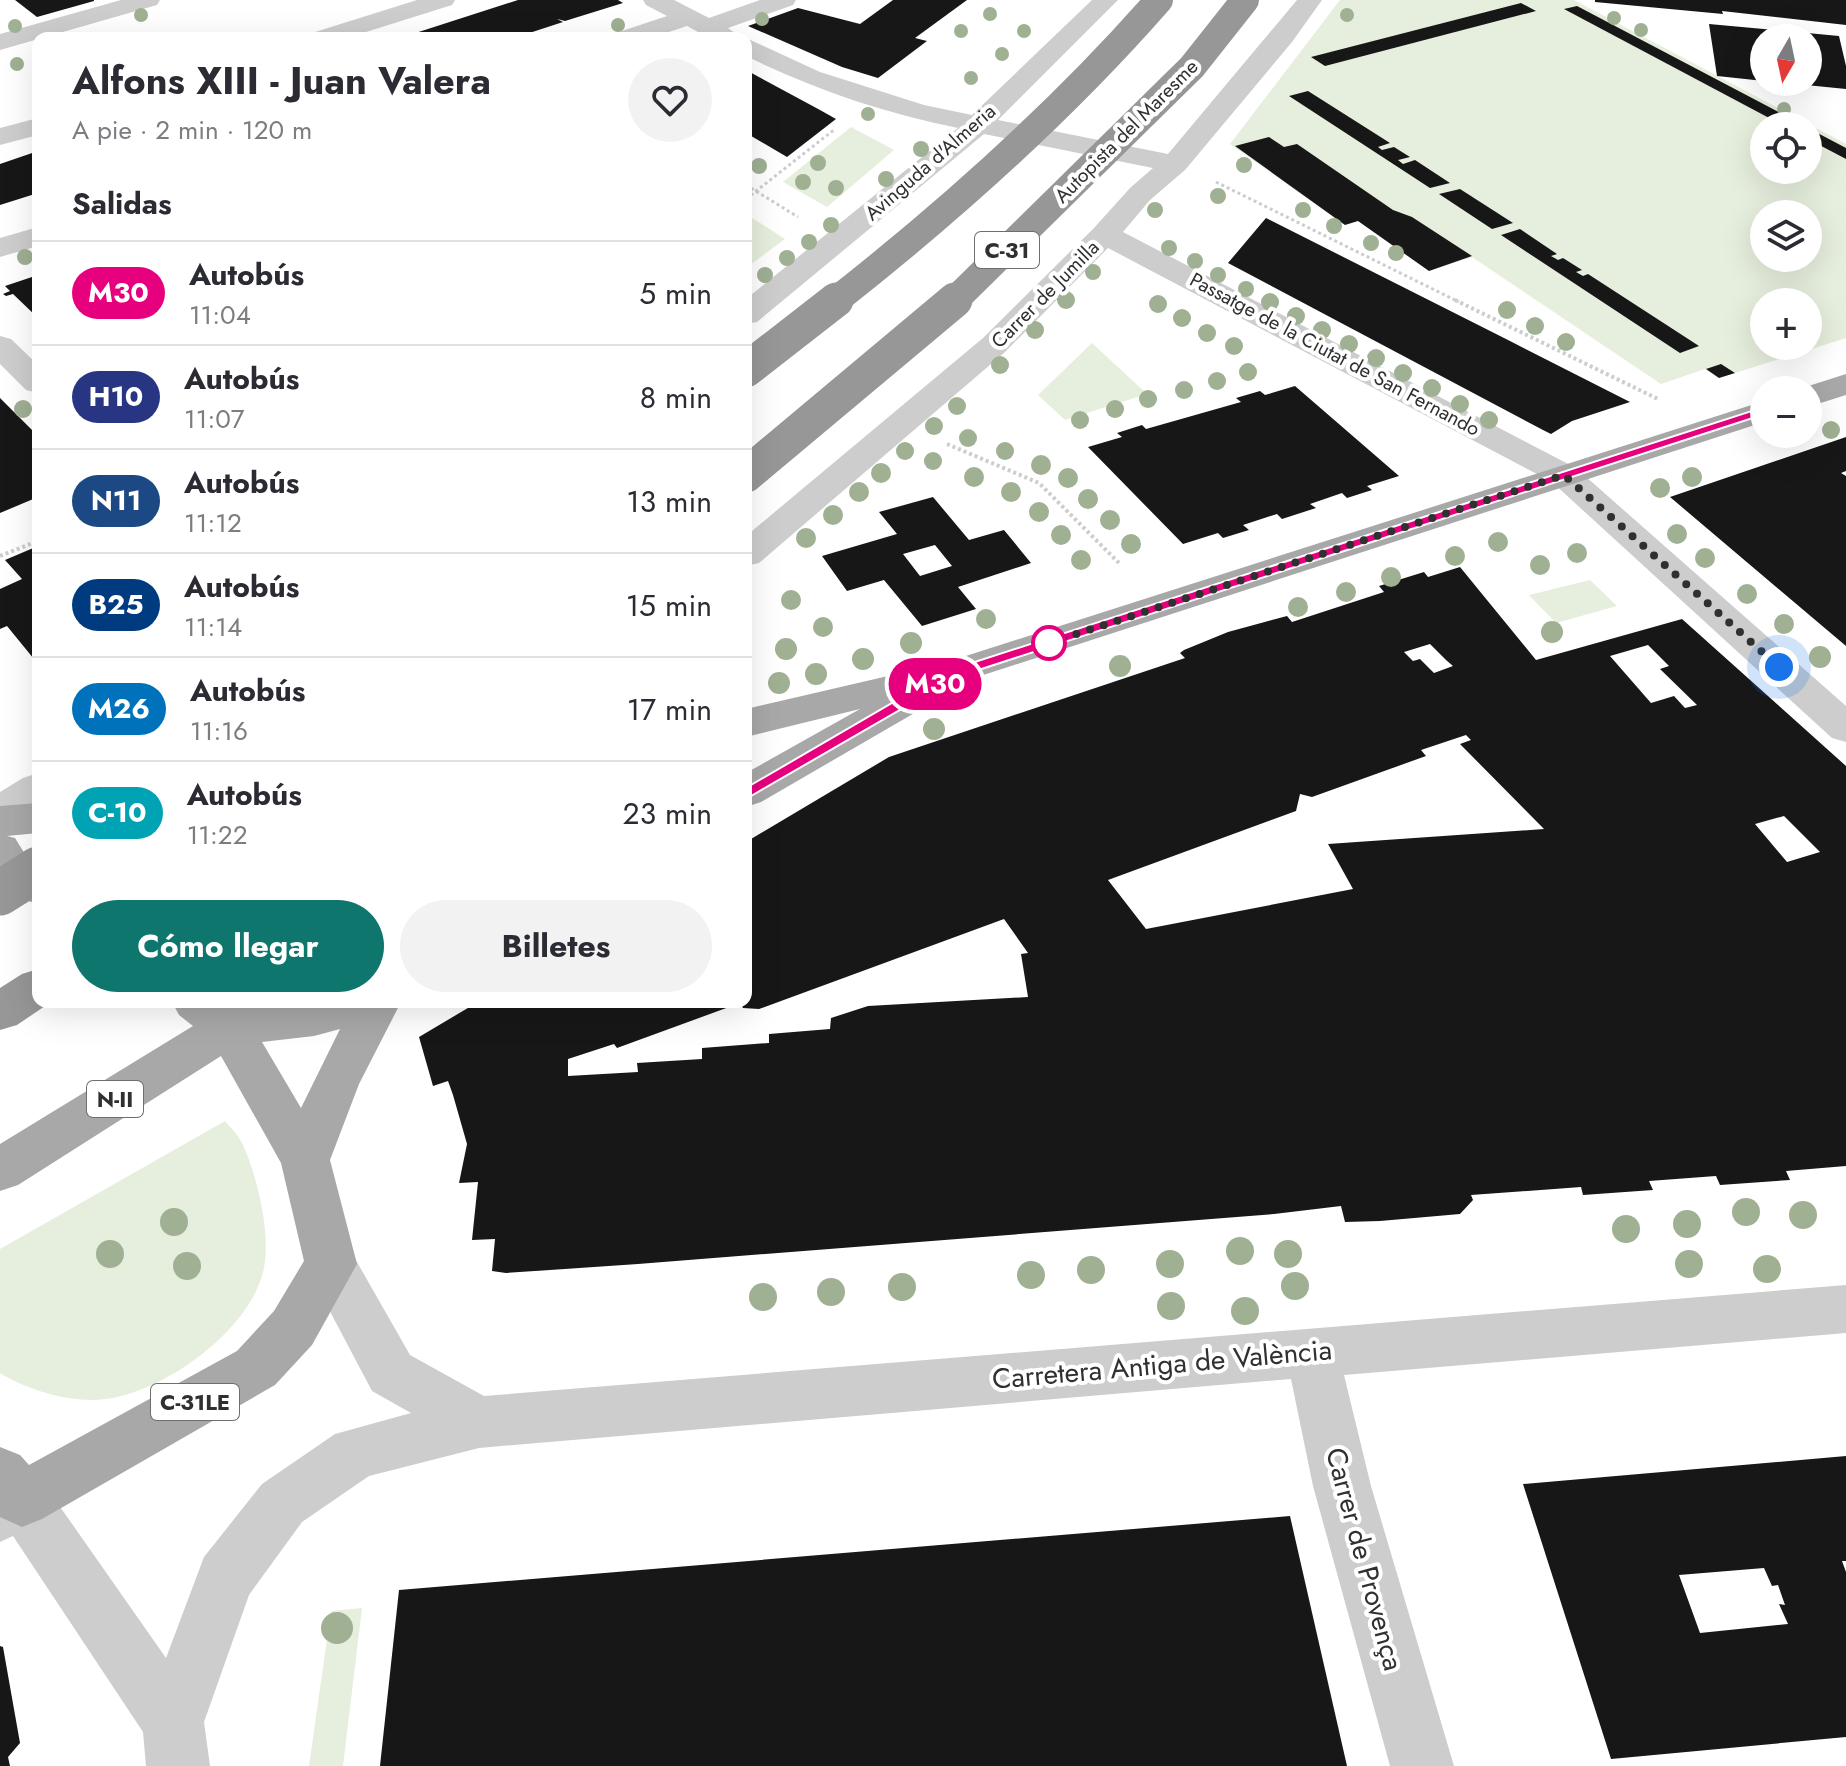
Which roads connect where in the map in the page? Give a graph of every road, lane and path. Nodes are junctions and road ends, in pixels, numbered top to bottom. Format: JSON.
{"nodes":[{"id":1,"x":148,"y":0,"type":"edge"},
{"id":2,"x":443,"y":0,"type":"edge"},
{"id":3,"x":655,"y":0,"type":"edge"},
{"id":4,"x":784,"y":0,"type":"edge"},
{"id":5,"x":1106,"y":0,"type":"edge"},
{"id":6,"x":1159,"y":0,"type":"edge"},
{"id":7,"x":1245,"y":0,"type":"edge"},
{"id":8,"x":1310,"y":0,"type":"edge"},
{"id":9,"x":175,"y":3,"type":"dead end"},
{"id":10,"x":707,"y":27,"type":"edge"},
{"id":11,"x":35,"y":32,"type":"edge"},
{"id":12,"x":75,"y":32,"type":"edge"},
{"id":13,"x":340,"y":32,"type":"edge"},
{"id":14,"x":670,"y":32,"type":"edge"},
{"id":15,"x":32,"y":33,"type":"edge"},
{"id":16,"x":0,"y":42,"type":"edge"},
{"id":17,"x":32,"y":45,"type":"edge"},
{"id":18,"x":752,"y":49,"type":"edge"},
{"id":19,"x":0,"y":54,"type":"edge"},
{"id":20,"x":842,"y":123,"type":"dead end"},
{"id":21,"x":977,"y":125,"type":"junction"},
{"id":22,"x":32,"y":128,"type":"edge"},
{"id":23,"x":0,"y":137,"type":"edge"},
{"id":24,"x":1175,"y":164,"type":"junction"},
{"id":25,"x":1211,"y":180,"type":"dead end"},
{"id":26,"x":752,"y":189,"type":"edge"},
{"id":27,"x":756,"y":192,"type":"junction"},
{"id":28,"x":752,"y":195,"type":"edge"},
{"id":29,"x":801,"y":219,"type":"dead end"},
{"id":30,"x":1105,"y":234,"type":"junction"},
{"id":31,"x":32,"y":238,"type":"edge"},
{"id":32,"x":0,"y":248,"type":"edge"},
{"id":33,"x":752,"y":310,"type":"edge"},
{"id":34,"x":0,"y":346,"type":"edge"},
{"id":35,"x":752,"y":365,"type":"edge"},
{"id":36,"x":32,"y":377,"type":"edge"},
{"id":37,"x":1846,"y":384,"type":"edge"},
{"id":38,"x":1822,"y":392,"type":"edge"},
{"id":39,"x":1750,"y":416,"type":"edge"},
{"id":40,"x":1718,"y":426,"type":"junction"},
{"id":41,"x":934,"y":439,"type":"dead end"},
{"id":42,"x":752,"y":470,"type":"edge"},
{"id":43,"x":1564,"y":475,"type":"junction"},
{"id":44,"x":32,"y":543,"type":"edge"},
{"id":45,"x":752,"y":550,"type":"edge"},
{"id":46,"x":0,"y":556,"type":"edge"},
{"id":47,"x":1121,"y":565,"type":"dead end"},
{"id":48,"x":952,"y":674,"type":"junction"},
{"id":49,"x":753,"y":718,"type":"edge"},
{"id":50,"x":1846,"y":728,"type":"edge"},
{"id":51,"x":752,"y":789,"type":"edge"},
{"id":52,"x":32,"y":792,"type":"edge"},
{"id":53,"x":0,"y":812,"type":"edge"},
{"id":54,"x":32,"y":818,"type":"edge"},
{"id":55,"x":0,"y":821,"type":"edge"},
{"id":56,"x":0,"y":849,"type":"edge"},
{"id":57,"x":32,"y":873,"type":"edge"},
{"id":58,"x":32,"y":884,"type":"edge"},
{"id":59,"x":0,"y":893,"type":"edge"},
{"id":60,"x":32,"y":991,"type":"edge"},
{"id":61,"x":352,"y":1008,"type":"edge"},
{"id":62,"x":372,"y":1008,"type":"edge"},
{"id":63,"x":224,"y":1010,"type":"edge"},
{"id":64,"x":0,"y":1012,"type":"edge"},
{"id":65,"x":305,"y":1160,"type":"junction"},
{"id":66,"x":0,"y":1170,"type":"edge"},
{"id":67,"x":331,"y":1264,"type":"junction"},
{"id":68,"x":1846,"y":1309,"type":"edge"},
{"id":69,"x":1312,"y":1352,"type":"junction"},
{"id":70,"x":479,"y":1422,"type":"junction"},
{"id":71,"x":7,"y":1496,"type":"edge"},
{"id":72,"x":175,"y":1744,"type":"edge"},
{"id":73,"x":1422,"y":1766,"type":"edge"}],
"edges":[{"from":1,"to":11,"type":"street"},
{"from":2,"to":13,"type":"street"},
{"from":3,"to":10,"type":"street"},
{"from":4,"to":10,"type":"street"},
{"from":5,"to":21,"type":"street","name":"Avinguda d'Almeria"},
{"from":6,"to":35,"type":"highway","number":"C-31","bridge":true},
{"from":7,"to":42,"type":"highway","name":"Autopista del Maresme","number":"C-31","bridge":true},
{"from":8,"to":24,"type":"street","name":"Carrer de Jumilla"},
{"from":9,"to":12,"type":"street"},
{"from":10,"to":14,"type":"street"},
{"from":15,"to":16,"type":"street"},
{"from":17,"to":19,"type":"street"},
{"from":18,"to":21,"type":"street"},
{"from":20,"to":27,"type":"path"},
{"from":21,"to":24,"type":"street"},
{"from":21,"to":33,"type":"street","name":"Avinguda d'Almeria"},
{"from":22,"to":23,"type":"street"},
{"from":24,"to":30,"type":"street","name":"Carrer de Jumilla"},
{"from":25,"to":40,"type":"path"},
{"from":26,"to":27,"type":"path"},
{"from":27,"to":28,"type":"path"},
{"from":27,"to":29,"type":"path"},
{"from":30,"to":43,"type":"street","name":"Passatge de la Ciutat de San Fernando"},
{"from":30,"to":45,"type":"street","name":"Carrer de Jumilla"},
{"from":31,"to":32,"type":"street"},
{"from":34,"to":36,"type":"street"},
{"from":37,"to":38,"type":"main road"},
{"from":39,"to":40,"type":"main road"},
{"from":40,"to":43,"type":"main road"},
{"from":41,"to":47,"type":"path"},
{"from":43,"to":48,"type":"main road"},
{"from":43,"to":50,"type":"street","name":"Passatge de la Ciutat de San Fernando"},
{"from":44,"to":46,"type":"path"},
{"from":48,"to":49,"type":"main road"},
{"from":48,"to":51,"type":"main road"},
{"from":52,"to":53,"type":"street"},
{"from":54,"to":55,"type":"main road"},
{"from":56,"to":58,"type":"main road"},
{"from":57,"to":59,"type":"highway","bridge":true},
{"from":60,"to":64,"type":"highway"},
{"from":61,"to":63,"type":"main road","number":"N-II"},
{"from":62,"to":65,"type":"main road"},
{"from":63,"to":65,"type":"main road"},
{"from":63,"to":66,"type":"main road","number":"N-II"},
{"from":65,"to":67,"type":"main road"},
{"from":67,"to":70,"type":"street"},
{"from":67,"to":71,"type":"main road","number":"C-31LE"},
{"from":68,"to":69,"type":"street","name":"Carretera Antiga de València"},
{"from":69,"to":70,"type":"street","name":"Carretera Antiga de València"},
{"from":69,"to":73,"type":"street","name":"Carrer de Provença"},
{"from":70,"to":72,"type":"street","name":"Carretera Antiga de València"},
{"from":71,"to":72,"type":"street"}]}
